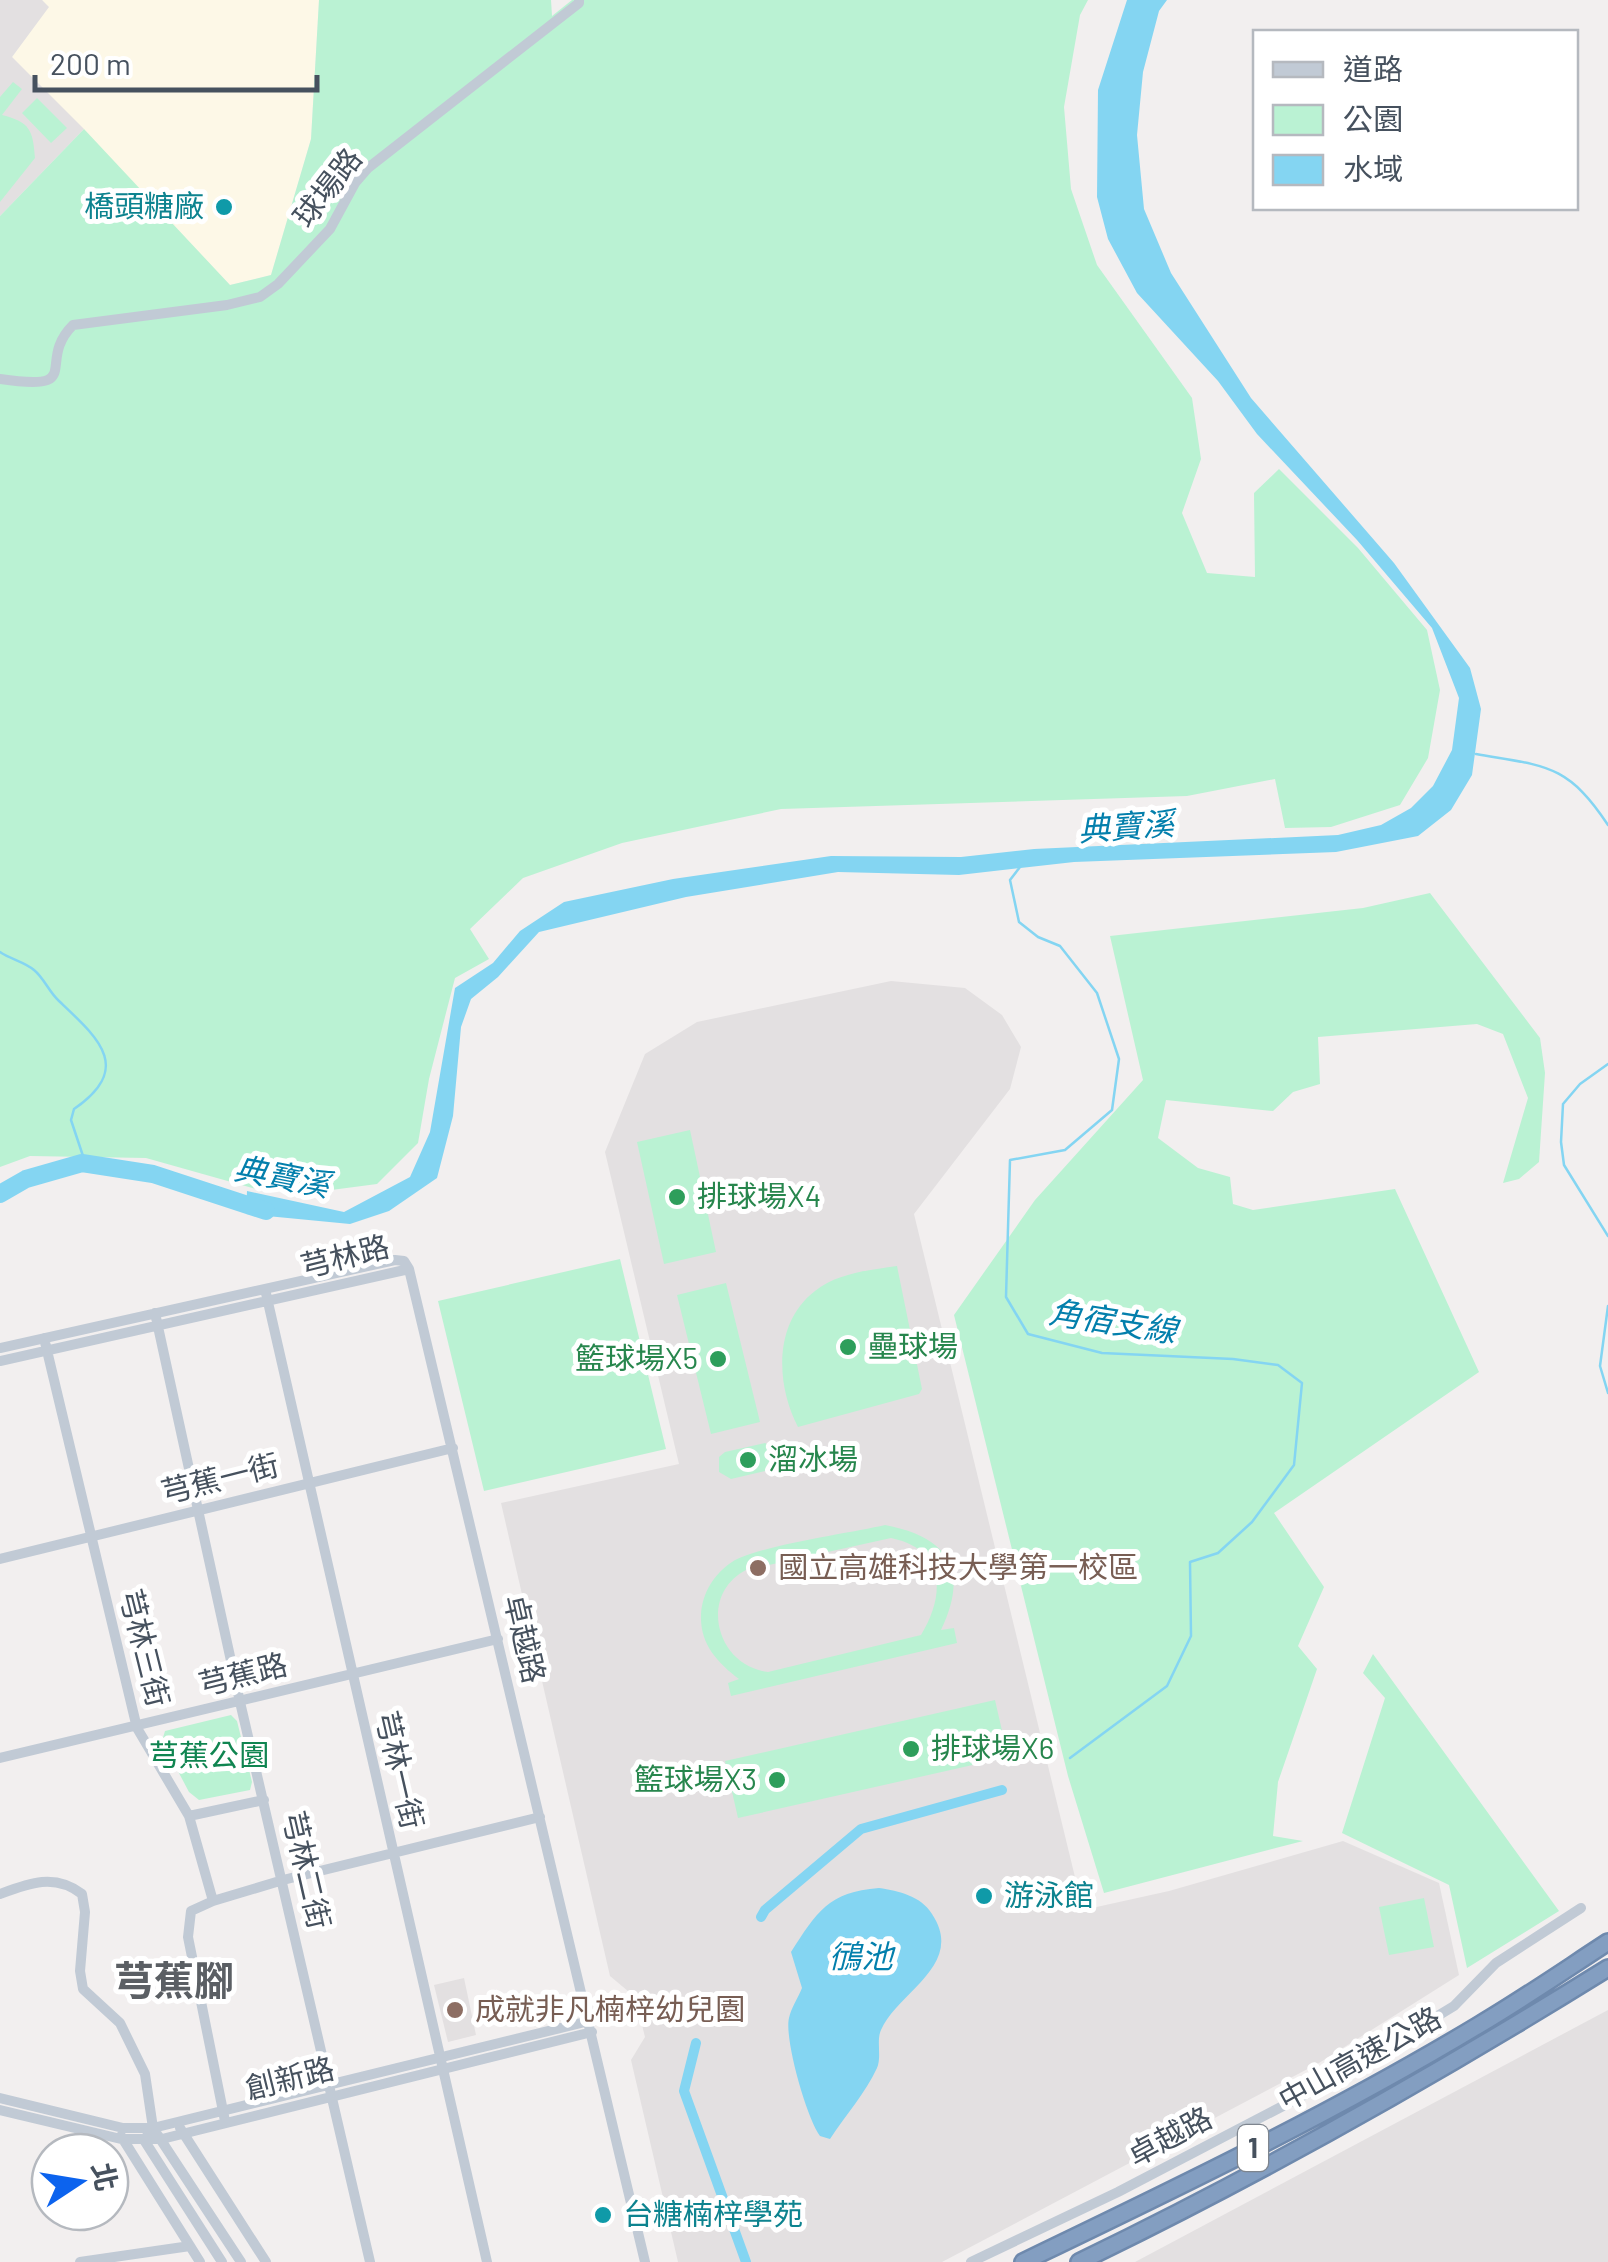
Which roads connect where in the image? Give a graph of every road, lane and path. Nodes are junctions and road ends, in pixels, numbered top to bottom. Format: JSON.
{"nodes":[{"id":1,"x":579,"y":0,"type":"edge"},
{"id":2,"x":0,"y":379,"type":"edge"},
{"id":3,"x":409,"y":1269,"type":"joint"},
{"id":4,"x":266,"y":1295,"type":"junction"},
{"id":5,"x":155,"y":1312,"type":"junction"},
{"id":6,"x":158,"y":1326,"type":"junction"},
{"id":7,"x":44,"y":1338,"type":"junction"},
{"id":8,"x":0,"y":1348,"type":"edge"},
{"id":9,"x":47,"y":1351,"type":"junction"},
{"id":10,"x":0,"y":1361,"type":"edge"},
{"id":11,"x":453,"y":1448,"type":"junction"},
{"id":12,"x":309,"y":1482,"type":"junction"},
{"id":13,"x":198,"y":1510,"type":"junction"},
{"id":14,"x":91,"y":1537,"type":"junction"},
{"id":15,"x":0,"y":1559,"type":"edge"},
{"id":16,"x":498,"y":1639,"type":"junction"},
{"id":17,"x":351,"y":1674,"type":"junction"},
{"id":18,"x":240,"y":1702,"type":"junction"},
{"id":19,"x":137,"y":1728,"type":"junction"},
{"id":20,"x":0,"y":1758,"type":"edge"},
{"id":21,"x":264,"y":1800,"type":"junction"},
{"id":22,"x":189,"y":1816,"type":"junction"},
{"id":23,"x":540,"y":1817,"type":"junction"},
{"id":24,"x":393,"y":1854,"type":"junction"},
{"id":25,"x":283,"y":1880,"type":"junction"},
{"id":26,"x":0,"y":1894,"type":"edge"},
{"id":27,"x":213,"y":1901,"type":"junction"},
{"id":28,"x":1580,"y":1908,"type":"dead end"},
{"id":29,"x":1608,"y":1942,"type":"edge"},
{"id":30,"x":1608,"y":1968,"type":"edge"},
{"id":31,"x":590,"y":2027,"type":"junction"},
{"id":32,"x":442,"y":2063,"type":"junction"},
{"id":33,"x":330,"y":2090,"type":"junction"},
{"id":34,"x":0,"y":2098,"type":"edge"},
{"id":35,"x":0,"y":2110,"type":"edge"},
{"id":36,"x":224,"y":2115,"type":"junction"},
{"id":37,"x":153,"y":2128,"type":"junction"},
{"id":38,"x":180,"y":2128,"type":"junction"},
{"id":39,"x":117,"y":2132,"type":"edge"},
{"id":40,"x":119,"y":2132,"type":"edge"},
{"id":41,"x":128,"y":2132,"type":"edge"},
{"id":42,"x":130,"y":2136,"type":"edge"},
{"id":43,"x":162,"y":2139,"type":"junction"},
{"id":44,"x":144,"y":2140,"type":"junction"},
{"id":45,"x":130,"y":2146,"type":"edge"},
{"id":46,"x":190,"y":2246,"type":"junction"},
{"id":47,"x":80,"y":2262,"type":"edge"},
{"id":48,"x":200,"y":2262,"type":"edge"},
{"id":49,"x":222,"y":2262,"type":"edge"},
{"id":50,"x":241,"y":2262,"type":"edge"},
{"id":51,"x":266,"y":2262,"type":"edge"},
{"id":52,"x":370,"y":2262,"type":"edge"},
{"id":53,"x":488,"y":2262,"type":"edge"},
{"id":54,"x":645,"y":2262,"type":"edge"},
{"id":55,"x":971,"y":2262,"type":"edge"},
{"id":56,"x":1023,"y":2262,"type":"edge"},
{"id":57,"x":1079,"y":2262,"type":"edge"}],
"edges":[{"from":1,"to":2,"type":"street","name":"球場路"},
{"from":3,"to":4,"type":"street","name":"芎林路"},
{"from":3,"to":11,"type":"street","name":"卓越路"},
{"from":4,"to":5,"type":"street","name":"芎林路"},
{"from":4,"to":6,"type":"street","name":"芎林路"},
{"from":4,"to":12,"type":"street","name":"芎林一街"},
{"from":5,"to":6,"type":"street","name":"芎林二街"},
{"from":5,"to":7,"type":"street","name":"芎林路"},
{"from":6,"to":9,"type":"street","name":"芎林路"},
{"from":6,"to":13,"type":"street","name":"芎林二街"},
{"from":7,"to":8,"type":"street","name":"芎林路"},
{"from":7,"to":9,"type":"street","name":"芎林三街"},
{"from":9,"to":10,"type":"street","name":"芎林路"},
{"from":9,"to":14,"type":"street","name":"芎林三街"},
{"from":11,"to":12,"type":"street","name":"芎蕉一街"},
{"from":11,"to":16,"type":"street","name":"卓越路"},
{"from":12,"to":13,"type":"street","name":"芎蕉一街"},
{"from":12,"to":17,"type":"street","name":"芎林一街"},
{"from":13,"to":14,"type":"street","name":"芎蕉一街"},
{"from":13,"to":18,"type":"street","name":"芎林二街"},
{"from":14,"to":15,"type":"street","name":"芎蕉一街"},
{"from":14,"to":19,"type":"street","name":"芎林三街"},
{"from":16,"to":17,"type":"street","name":"芎蕉路"},
{"from":16,"to":23,"type":"street","name":"卓越路"},
{"from":17,"to":18,"type":"street","name":"芎蕉路"},
{"from":17,"to":24,"type":"street","name":"芎林一街"},
{"from":18,"to":19,"type":"street","name":"芎蕉路"},
{"from":18,"to":21,"type":"street","name":"芎林二街"},
{"from":19,"to":20,"type":"street","name":"芎蕉路"},
{"from":19,"to":22,"type":"street","name":"芎林三街"},
{"from":21,"to":22,"type":"street"},
{"from":21,"to":25,"type":"street","name":"芎林二街"},
{"from":22,"to":27,"type":"street","name":"芎林三街"},
{"from":23,"to":24,"type":"street"},
{"from":23,"to":31,"type":"street","name":"卓越路"},
{"from":24,"to":25,"type":"street"},
{"from":24,"to":32,"type":"street","name":"芎林一街"},
{"from":25,"to":27,"type":"street"},
{"from":25,"to":33,"type":"street","name":"芎林二街"},
{"from":26,"to":37,"type":"street"},
{"from":27,"to":36,"type":"street"},
{"from":28,"to":55,"type":"street","name":"卓越路"},
{"from":29,"to":56,"type":"highway","name":"中山高速公路","number":"1"},
{"from":30,"to":57,"type":"highway","name":"中山高速公路","number":"1"},
{"from":31,"to":32,"type":"street","name":"創新路"},
{"from":31,"to":54,"type":"street","name":"卓越路"},
{"from":32,"to":33,"type":"street","name":"創新路"},
{"from":32,"to":53,"type":"street","name":"芎林一街"},
{"from":33,"to":36,"type":"street","name":"創新路"},
{"from":33,"to":52,"type":"street","name":"芎林二街"},
{"from":34,"to":40,"type":"street","name":"創新路"},
{"from":35,"to":39,"type":"street","name":"創新路"},
{"from":36,"to":38,"type":"street","name":"創新路"},
{"from":37,"to":38,"type":"street","name":"創新路"},
{"from":37,"to":41,"type":"street","name":"創新路"},
{"from":37,"to":43,"type":"street"},
{"from":37,"to":44,"type":"street"},
{"from":38,"to":43,"type":"street","name":"創新路"},
{"from":38,"to":51,"type":"street"},
{"from":42,"to":44,"type":"street","name":"創新路"},
{"from":43,"to":44,"type":"street","name":"創新路"},
{"from":43,"to":50,"type":"street"},
{"from":44,"to":49,"type":"street"},
{"from":45,"to":46,"type":"street"},
{"from":46,"to":47,"type":"street"},
{"from":46,"to":48,"type":"street"}]}
